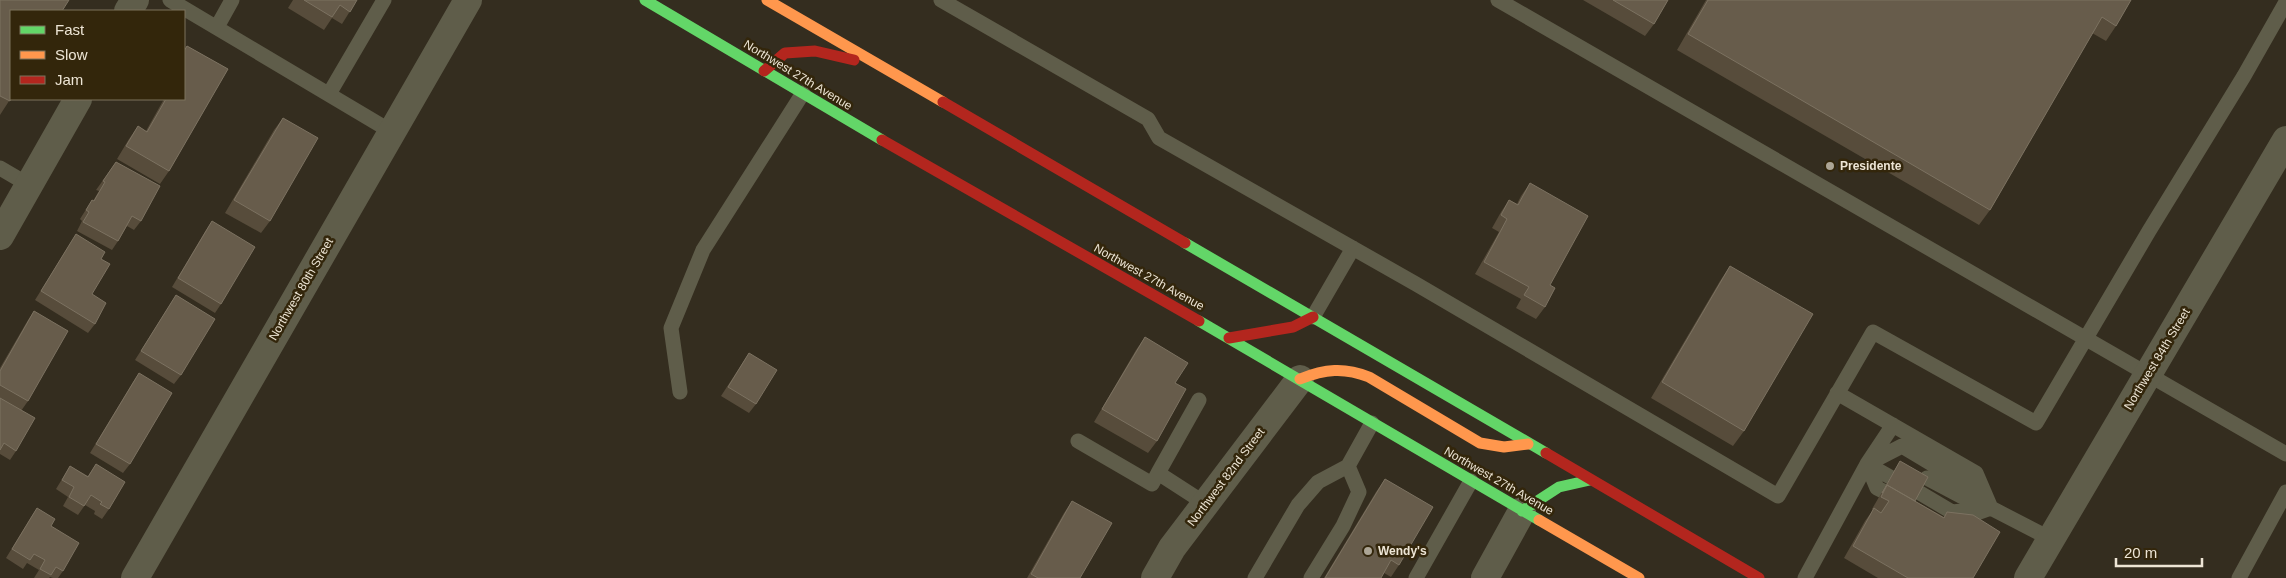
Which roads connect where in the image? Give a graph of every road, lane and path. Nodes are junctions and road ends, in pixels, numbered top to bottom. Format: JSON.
{"nodes":[{"id":1,"x":170,"y":0,"type":"edge"},
{"id":2,"x":232,"y":0,"type":"edge"},
{"id":3,"x":384,"y":0,"type":"edge"},
{"id":4,"x":468,"y":0,"type":"edge"},
{"id":5,"x":645,"y":0,"type":"edge"},
{"id":6,"x":767,"y":0,"type":"edge"},
{"id":7,"x":941,"y":0,"type":"edge"},
{"id":8,"x":1498,"y":0,"type":"edge"},
{"id":9,"x":2286,"y":2,"type":"edge"},
{"id":10,"x":217,"y":27,"type":"junction"},
{"id":11,"x":882,"y":67,"type":"junction"},
{"id":12,"x":764,"y":70,"type":"junction"},
{"id":13,"x":803,"y":93,"type":"junction"},
{"id":14,"x":329,"y":94,"type":"junction"},
{"id":15,"x":77,"y":100,"type":"edge"},
{"id":16,"x":392,"y":132,"type":"junction"},
{"id":17,"x":2286,"y":140,"type":"edge"},
{"id":18,"x":0,"y":168,"type":"edge"},
{"id":19,"x":29,"y":185,"type":"junction"},
{"id":20,"x":0,"y":236,"type":"edge"},
{"id":21,"x":1353,"y":248,"type":"junction"},
{"id":22,"x":1313,"y":317,"type":"junction"},
{"id":23,"x":1229,"y":338,"type":"junction"},
{"id":24,"x":2086,"y":339,"type":"junction"},
{"id":25,"x":2148,"y":374,"type":"junction"},
{"id":26,"x":1300,"y":379,"type":"junction"},
{"id":27,"x":680,"y":392,"type":"dead end"},
{"id":28,"x":1837,"y":393,"type":"junction"},
{"id":29,"x":1200,"y":400,"type":"dead end"},
{"id":30,"x":1372,"y":423,"type":"junction"},
{"id":31,"x":1893,"y":425,"type":"junction"},
{"id":32,"x":1078,"y":441,"type":"dead end"},
{"id":33,"x":1528,"y":444,"type":"junction"},
{"id":34,"x":2286,"y":454,"type":"edge"},
{"id":35,"x":1898,"y":463,"type":"edge"},
{"id":36,"x":1868,"y":464,"type":"junction"},
{"id":37,"x":1348,"y":466,"type":"junction"},
{"id":38,"x":1158,"y":473,"type":"junction"},
{"id":39,"x":1890,"y":477,"type":"edge"},
{"id":40,"x":1927,"y":478,"type":"edge"},
{"id":41,"x":1590,"y":480,"type":"junction"},
{"id":42,"x":1471,"y":481,"type":"junction"},
{"id":43,"x":1883,"y":491,"type":"edge"},
{"id":44,"x":2286,"y":492,"type":"edge"},
{"id":45,"x":1920,"y":493,"type":"edge"},
{"id":46,"x":1206,"y":504,"type":"junction"},
{"id":47,"x":1991,"y":508,"type":"junction"},
{"id":48,"x":1522,"y":511,"type":"junction"},
{"id":49,"x":1929,"y":515,"type":"edge"},
{"id":50,"x":2051,"y":539,"type":"junction"},
{"id":51,"x":135,"y":578,"type":"edge"},
{"id":52,"x":1155,"y":578,"type":"edge"},
{"id":53,"x":1255,"y":578,"type":"edge"},
{"id":54,"x":1311,"y":578,"type":"edge"},
{"id":55,"x":1416,"y":578,"type":"edge"},
{"id":56,"x":1484,"y":578,"type":"edge"},
{"id":57,"x":1639,"y":578,"type":"edge"},
{"id":58,"x":1759,"y":578,"type":"edge"},
{"id":59,"x":1805,"y":578,"type":"edge"},
{"id":60,"x":2028,"y":578,"type":"edge"},
{"id":61,"x":2239,"y":578,"type":"edge"}],
"edges":[{"from":1,"to":10,"type":"lane"},
{"from":2,"to":10,"type":"lane"},
{"from":3,"to":14,"type":"lane"},
{"from":4,"to":16,"type":"street","name":"Northwest 80th Street"},
{"from":5,"to":12,"type":"main road","name":"Northwest 27th Avenue"},
{"from":6,"to":11,"type":"main road"},
{"from":7,"to":21,"type":"lane"},
{"from":8,"to":24,"type":"lane"},
{"from":9,"to":24,"type":"lane"},
{"from":10,"to":14,"type":"lane"},
{"from":11,"to":12,"type":"main road"},
{"from":11,"to":22,"type":"main road"},
{"from":12,"to":13,"type":"main road","name":"Northwest 27th Avenue"},
{"from":13,"to":23,"type":"main road","name":"Northwest 27th Avenue"},
{"from":13,"to":27,"type":"lane"},
{"from":14,"to":16,"type":"lane"},
{"from":15,"to":19,"type":"street"},
{"from":16,"to":51,"type":"street","name":"Northwest 80th Street"},
{"from":17,"to":25,"type":"street","name":"Northwest 84th Street"},
{"from":18,"to":19,"type":"lane"},
{"from":19,"to":20,"type":"street"},
{"from":21,"to":22,"type":"lane"},
{"from":21,"to":28,"type":"lane"},
{"from":22,"to":23,"type":"main road"},
{"from":22,"to":33,"type":"main road"},
{"from":23,"to":26,"type":"main road","name":"Northwest 27th Avenue"},
{"from":24,"to":25,"type":"lane"},
{"from":24,"to":28,"type":"lane"},
{"from":25,"to":34,"type":"lane"},
{"from":25,"to":50,"type":"street","name":"Northwest 84th Street"},
{"from":26,"to":30,"type":"main road","name":"Northwest 27th Avenue"},
{"from":26,"to":33,"type":"main road"},
{"from":26,"to":46,"type":"street","name":"Northwest 82nd Street"},
{"from":28,"to":31,"type":"lane"},
{"from":29,"to":38,"type":"lane"},
{"from":30,"to":37,"type":"lane"},
{"from":30,"to":42,"type":"main road","name":"Northwest 27th Avenue"},
{"from":31,"to":36,"type":"lane"},
{"from":31,"to":47,"type":"lane"},
{"from":32,"to":38,"type":"lane"},
{"from":33,"to":41,"type":"main road"},
{"from":35,"to":36,"type":"lane"},
{"from":36,"to":39,"type":"lane"},
{"from":36,"to":43,"type":"lane"},
{"from":36,"to":47,"type":"lane"},
{"from":36,"to":59,"type":"lane"},
{"from":37,"to":53,"type":"lane"},
{"from":37,"to":54,"type":"lane"},
{"from":38,"to":46,"type":"lane"},
{"from":40,"to":47,"type":"lane"},
{"from":41,"to":48,"type":"main road"},
{"from":41,"to":58,"type":"main road"},
{"from":42,"to":48,"type":"main road","name":"Northwest 27th Avenue"},
{"from":42,"to":55,"type":"lane"},
{"from":44,"to":61,"type":"lane"},
{"from":45,"to":47,"type":"lane"},
{"from":46,"to":52,"type":"street","name":"Northwest 82nd Street"},
{"from":47,"to":49,"type":"lane"},
{"from":47,"to":50,"type":"lane"},
{"from":48,"to":56,"type":"street"},
{"from":48,"to":57,"type":"main road","name":"Northwest 27th Avenue"},
{"from":50,"to":60,"type":"street","name":"Northwest 84th Street"}]}
